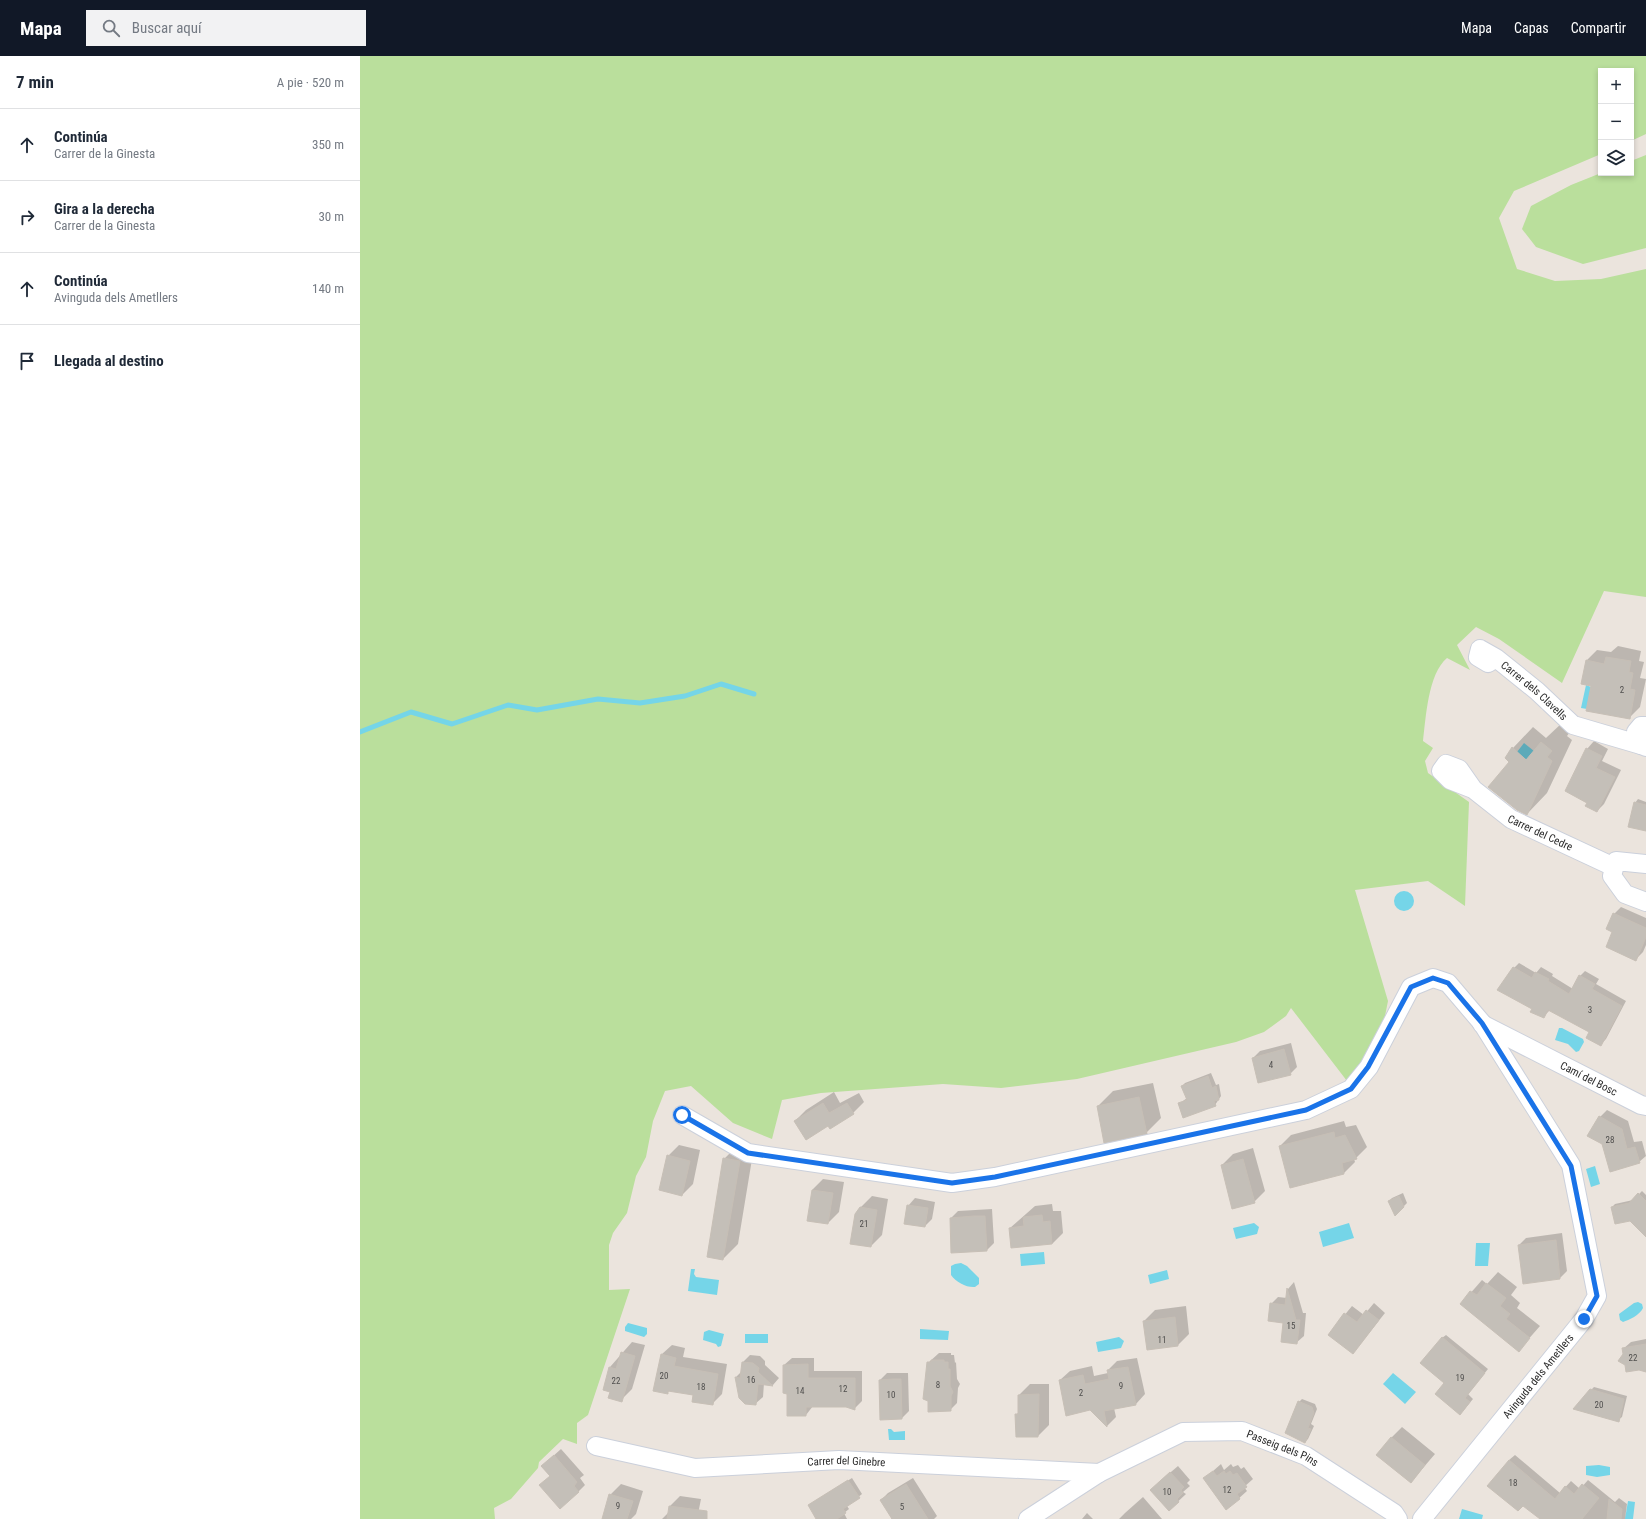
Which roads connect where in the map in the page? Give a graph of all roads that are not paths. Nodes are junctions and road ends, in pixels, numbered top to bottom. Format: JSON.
{"nodes":[{"id":1,"x":1496,"y":658,"type":"dead end"},
{"id":2,"x":1646,"y":726,"type":"edge"},
{"id":3,"x":1643,"y":746,"type":"edge"},
{"id":4,"x":1473,"y":789,"type":"dead end"},
{"id":5,"x":1646,"y":864,"type":"edge"},
{"id":6,"x":1614,"y":867,"type":"junction"},
{"id":7,"x":1646,"y":902,"type":"edge"},
{"id":8,"x":1482,"y":1023,"type":"junction"},
{"id":9,"x":1533,"y":1050,"type":"junction"},
{"id":10,"x":1511,"y":1070,"type":"junction"},
{"id":11,"x":1646,"y":1106,"type":"edge"},
{"id":12,"x":682,"y":1115,"type":"dead end"},
{"id":13,"x":596,"y":1446,"type":"dead end"},
{"id":14,"x":1099,"y":1474,"type":"junction"},
{"id":15,"x":1028,"y":1519,"type":"edge"},
{"id":16,"x":1398,"y":1519,"type":"edge"},
{"id":17,"x":1422,"y":1519,"type":"edge"}],
"edges":[{"from":1,"to":3,"type":"street","name":"Carrer dels Clavells"},
{"from":2,"to":3,"type":"street"},
{"from":4,"to":6,"type":"street","name":"Carrer del Cedre"},
{"from":5,"to":6,"type":"street"},
{"from":6,"to":7,"type":"street"},
{"from":8,"to":9,"type":"street","name":"Camí del Bosc"},
{"from":8,"to":10,"type":"street","name":"Avinguda dels Ametllers"},
{"from":8,"to":12,"type":"street"},
{"from":9,"to":10,"type":"street"},
{"from":9,"to":11,"type":"street","name":"Camí del Bosc"},
{"from":10,"to":17,"type":"street","name":"Avinguda dels Ametllers"},
{"from":13,"to":14,"type":"street","name":"Carrer del Ginebre"},
{"from":14,"to":15,"type":"street","name":"Passeig dels Pins"},
{"from":14,"to":16,"type":"street","name":"Passeig dels Pins"}]}
